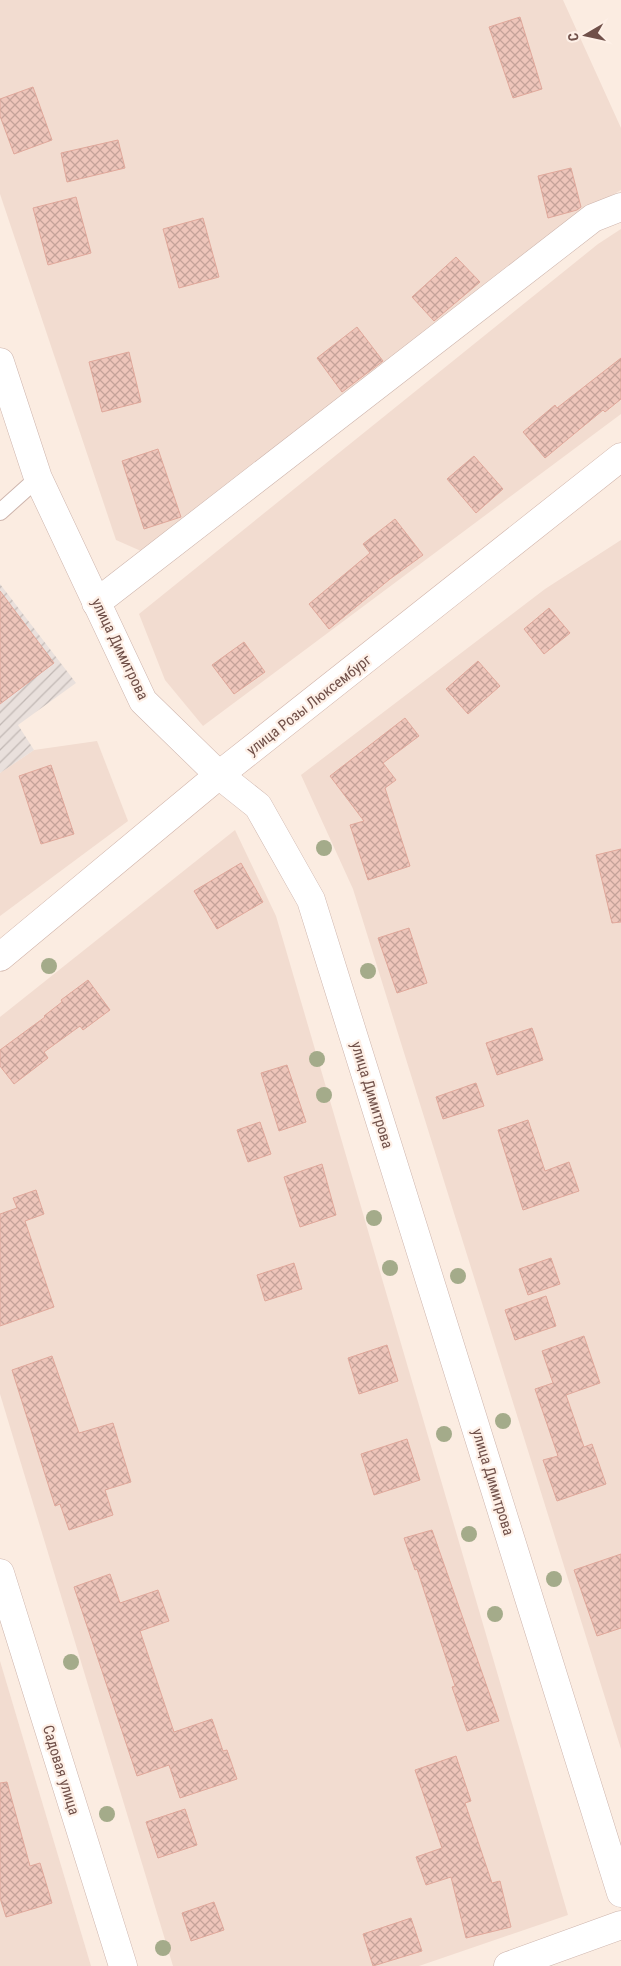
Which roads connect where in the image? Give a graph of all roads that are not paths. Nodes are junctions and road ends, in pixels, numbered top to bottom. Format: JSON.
{"nodes":[{"id":1,"x":621,"y":207,"type":"edge"},
{"id":2,"x":0,"y":362,"type":"edge"},
{"id":3,"x":621,"y":457,"type":"edge"},
{"id":4,"x":38,"y":478,"type":"junction"},
{"id":5,"x":0,"y":512,"type":"edge"},
{"id":6,"x":96,"y":603,"type":"junction"},
{"id":7,"x":219,"y":775,"type":"junction"},
{"id":8,"x":0,"y":957,"type":"edge"},
{"id":9,"x":0,"y":1574,"type":"edge"},
{"id":10,"x":621,"y":1893,"type":"edge"},
{"id":11,"x":621,"y":1925,"type":"edge"},
{"id":12,"x":123,"y":1966,"type":"edge"},
{"id":13,"x":508,"y":1966,"type":"edge"}],
"edges":[{"from":1,"to":6,"type":"street"},
{"from":2,"to":4,"type":"street","name":"улица Димитрова"},
{"from":3,"to":7,"type":"street","name":"улица Розы Люксембург"},
{"from":4,"to":5,"type":"lane"},
{"from":4,"to":6,"type":"street","name":"улица Димитрова"},
{"from":6,"to":7,"type":"street","name":"улица Димитрова"},
{"from":7,"to":8,"type":"street","name":"улица Розы Люксембург"},
{"from":7,"to":10,"type":"street","name":"улица Димитрова"},
{"from":9,"to":12,"type":"street","name":"Садовая улица"},
{"from":11,"to":13,"type":"street"}]}
